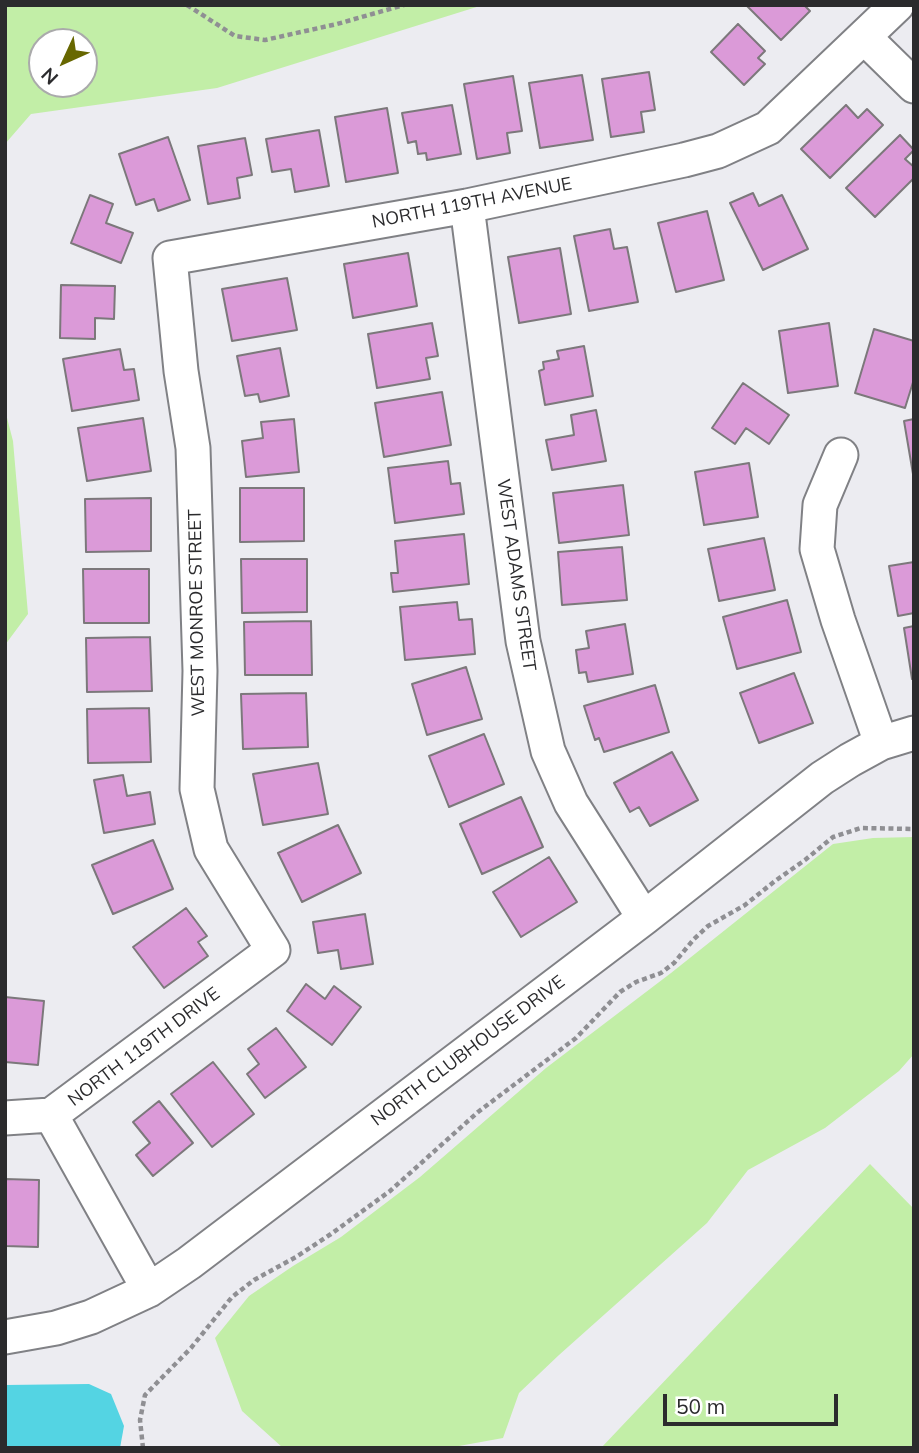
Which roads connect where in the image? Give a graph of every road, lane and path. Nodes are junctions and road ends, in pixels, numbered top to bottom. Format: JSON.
{"nodes":[{"id":1,"x":187,"y":5,"type":"edge"},
{"id":2,"x":404,"y":5,"type":"edge"},
{"id":3,"x":897,"y":5,"type":"edge"},
{"id":4,"x":864,"y":37,"type":"junction"},
{"id":5,"x":914,"y":86,"type":"edge"},
{"id":6,"x":467,"y":206,"type":"junction"},
{"id":7,"x":170,"y":258,"type":"joint"},
{"id":8,"x":841,"y":455,"type":"dead end"},
{"id":9,"x":914,"y":733,"type":"edge"},
{"id":10,"x":881,"y":743,"type":"junction"},
{"id":11,"x":914,"y":829,"type":"edge"},
{"id":12,"x":644,"y":918,"type":"junction"},
{"id":13,"x":273,"y":950,"type":"joint"},
{"id":14,"x":51,"y":1115,"type":"junction"},
{"id":15,"x":5,"y":1118,"type":"edge"},
{"id":16,"x":149,"y":1290,"type":"junction"},
{"id":17,"x":5,"y":1337,"type":"edge"},
{"id":18,"x":143,"y":1448,"type":"edge"}],
"edges":[{"from":1,"to":2,"type":"path"},
{"from":3,"to":4,"type":"street","name":"NORTH 119TH AVENUE"},
{"from":4,"to":5,"type":"street"},
{"from":4,"to":6,"type":"street","name":"NORTH 119TH AVENUE"},
{"from":6,"to":7,"type":"street","name":"NORTH 119TH AVENUE"},
{"from":6,"to":12,"type":"street","name":"WEST ADAMS STREET"},
{"from":7,"to":13,"type":"street","name":"WEST MONROE STREET"},
{"from":8,"to":10,"type":"street"},
{"from":9,"to":10,"type":"street","name":"NORTH CLUBHOUSE DRIVE"},
{"from":10,"to":12,"type":"street","name":"NORTH CLUBHOUSE DRIVE"},
{"from":11,"to":18,"type":"path"},
{"from":12,"to":16,"type":"street","name":"NORTH CLUBHOUSE DRIVE"},
{"from":13,"to":14,"type":"street","name":"NORTH 119TH DRIVE"},
{"from":14,"to":15,"type":"street","name":"NORTH 119TH DRIVE"},
{"from":14,"to":16,"type":"street"},
{"from":16,"to":17,"type":"street","name":"NORTH CLUBHOUSE DRIVE"}]}
